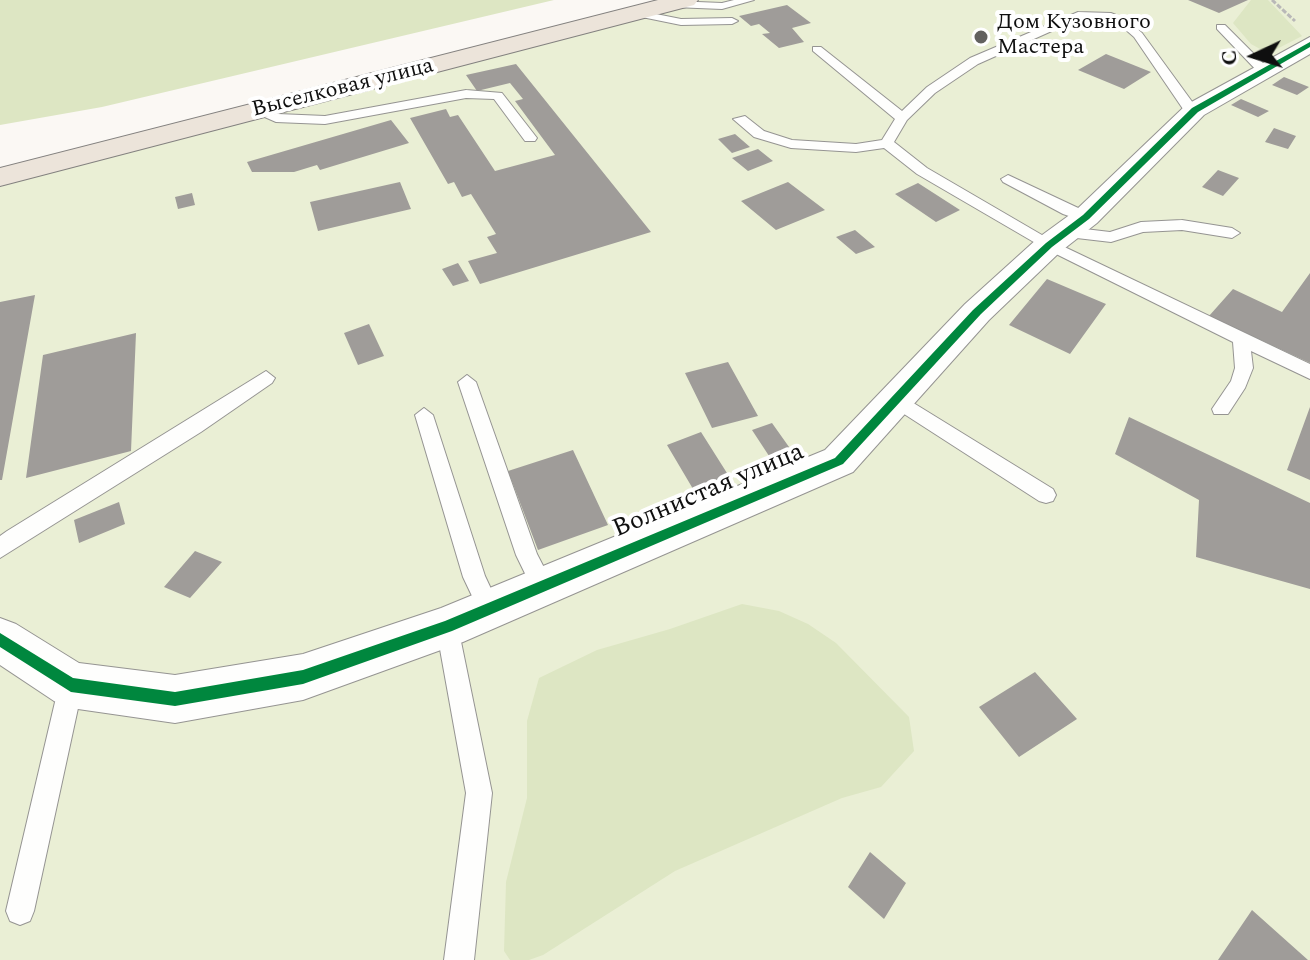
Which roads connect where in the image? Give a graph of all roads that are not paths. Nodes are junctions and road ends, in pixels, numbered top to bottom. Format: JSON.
{"nodes":[{"id":1,"x":749,"y":0,"type":"edge"},
{"id":2,"x":661,"y":4,"type":"edge"},
{"id":3,"x":732,"y":21,"type":"dead end"},
{"id":4,"x":1221,"y":27,"type":"dead end"},
{"id":5,"x":1310,"y":44,"type":"edge"},
{"id":6,"x":817,"y":49,"type":"dead end"},
{"id":7,"x":1263,"y":70,"type":"junction"},
{"id":8,"x":1195,"y":110,"type":"junction"},
{"id":9,"x":257,"y":111,"type":"junction"},
{"id":10,"x":902,"y":118,"type":"junction"},
{"id":11,"x":740,"y":119,"type":"dead end"},
{"id":12,"x":530,"y":138,"type":"dead end"},
{"id":13,"x":887,"y":143,"type":"junction"},
{"id":14,"x":0,"y":164,"type":"edge"},
{"id":15,"x":0,"y":177,"type":"edge"},
{"id":16,"x":1008,"y":179,"type":"dead end"},
{"id":17,"x":1068,"y":231,"type":"junction"},
{"id":18,"x":1232,"y":233,"type":"dead end"},
{"id":19,"x":1241,"y":338,"type":"junction"},
{"id":20,"x":1310,"y":372,"type":"edge"},
{"id":21,"x":266,"y":378,"type":"dead end"},
{"id":22,"x":467,"y":382,"type":"dead end"},
{"id":23,"x":894,"y":398,"type":"junction"},
{"id":24,"x":1221,"y":409,"type":"dead end"},
{"id":25,"x":424,"y":415,"type":"dead end"},
{"id":26,"x":1046,"y":495,"type":"dead end"},
{"id":27,"x":0,"y":549,"type":"edge"},
{"id":28,"x":542,"y":585,"type":"junction"},
{"id":29,"x":489,"y":608,"type":"junction"},
{"id":30,"x":447,"y":627,"type":"junction"},
{"id":31,"x":0,"y":639,"type":"edge"},
{"id":32,"x":71,"y":685,"type":"junction"},
{"id":33,"x":20,"y":911,"type":"dead end"},
{"id":34,"x":459,"y":960,"type":"edge"}],
"edges":[{"from":1,"to":2,"type":"lane"},
{"from":2,"to":3,"type":"lane"},
{"from":2,"to":9,"type":"main road","name":"Выселковая улица"},
{"from":2,"to":14,"type":"main road","name":"Выселковая улица"},
{"from":4,"to":7,"type":"lane"},
{"from":5,"to":7,"type":"street","name":"Волнистая улица"},
{"from":6,"to":10,"type":"lane"},
{"from":7,"to":8,"type":"street","name":"Волнистая улица"},
{"from":8,"to":10,"type":"lane"},
{"from":8,"to":17,"type":"street","name":"Волнистая улица"},
{"from":9,"to":12,"type":"lane"},
{"from":9,"to":15,"type":"main road","name":"Выселковая улица"},
{"from":10,"to":13,"type":"lane"},
{"from":11,"to":13,"type":"lane"},
{"from":13,"to":17,"type":"lane"},
{"from":16,"to":17,"type":"lane"},
{"from":17,"to":18,"type":"lane"},
{"from":17,"to":19,"type":"lane"},
{"from":17,"to":23,"type":"street","name":"Волнистая улица"},
{"from":19,"to":20,"type":"lane"},
{"from":19,"to":24,"type":"lane"},
{"from":21,"to":27,"type":"lane"},
{"from":22,"to":28,"type":"lane"},
{"from":23,"to":26,"type":"lane"},
{"from":23,"to":28,"type":"street","name":"Волнистая улица"},
{"from":25,"to":29,"type":"lane"},
{"from":28,"to":29,"type":"street","name":"Волнистая улица"},
{"from":29,"to":30,"type":"street","name":"Волнистая улица"},
{"from":30,"to":32,"type":"street","name":"Волнистая улица"},
{"from":30,"to":34,"type":"lane"},
{"from":31,"to":32,"type":"street","name":"Волнистая улица"},
{"from":32,"to":33,"type":"lane"}]}
